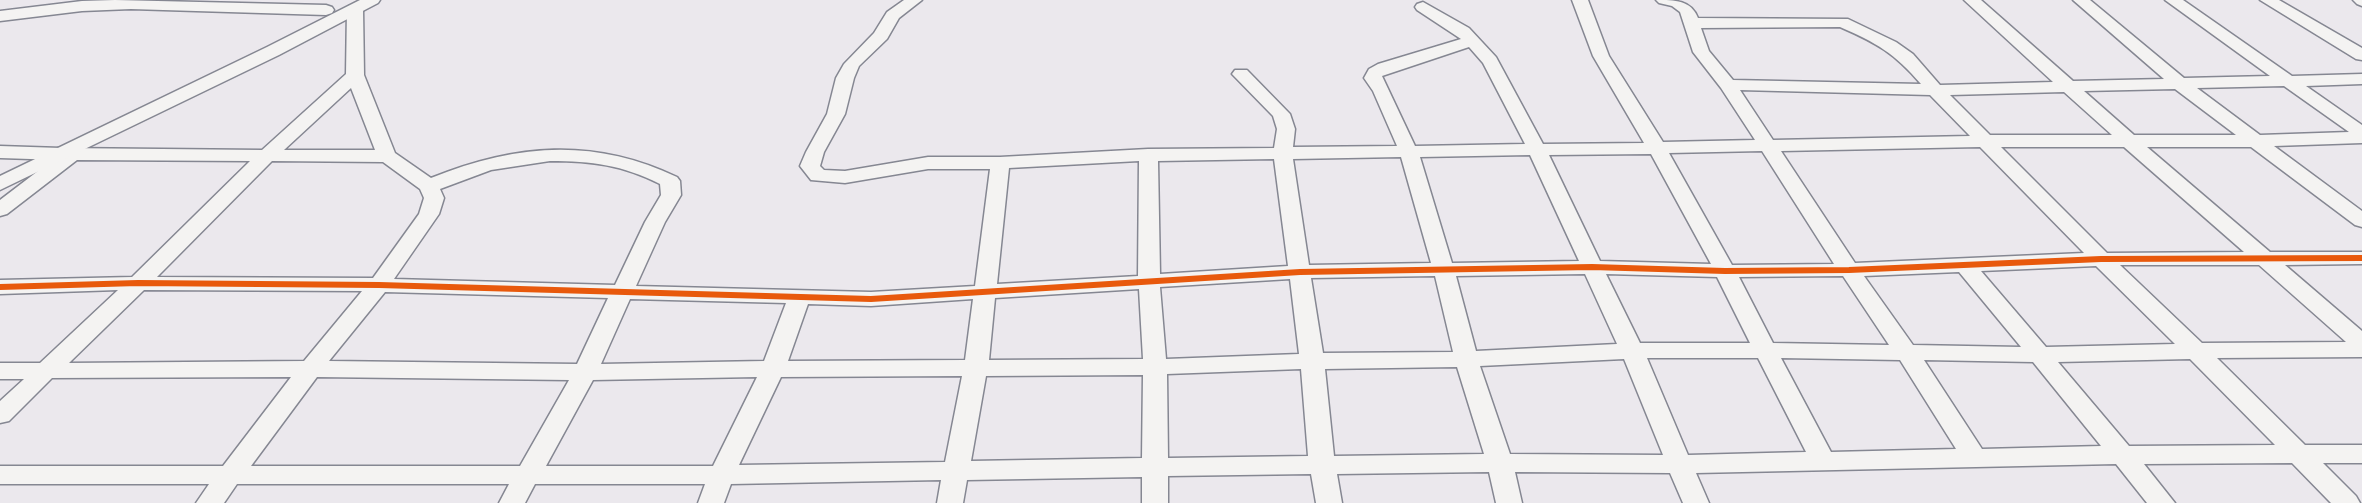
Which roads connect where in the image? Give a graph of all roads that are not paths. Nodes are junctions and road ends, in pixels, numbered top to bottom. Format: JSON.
{"nodes":[{"id":1,"x":914,"y":0,"type":"edge"},
{"id":2,"x":1580,"y":0,"type":"edge"},
{"id":3,"x":1664,"y":0,"type":"edge"},
{"id":4,"x":1972,"y":0,"type":"edge"},
{"id":5,"x":2081,"y":0,"type":"edge"},
{"id":6,"x":2173,"y":0,"type":"edge"},
{"id":7,"x":2268,"y":0,"type":"edge"},
{"id":8,"x":357,"y":3,"type":"edge"},
{"id":9,"x":1423,"y":7,"type":"dead end"},
{"id":10,"x":326,"y":10,"type":"junction"},
{"id":11,"x":0,"y":16,"type":"edge"},
{"id":12,"x":1690,"y":23,"type":"junction"},
{"id":13,"x":1471,"y":41,"type":"junction"},
{"id":14,"x":2362,"y":55,"type":"edge"},
{"id":15,"x":1240,"y":74,"type":"dead end"},
{"id":16,"x":355,"y":75,"type":"junction"},
{"id":17,"x":2362,"y":79,"type":"edge"},
{"id":18,"x":2285,"y":80,"type":"junction"},
{"id":19,"x":1728,"y":85,"type":"junction"},
{"id":20,"x":2067,"y":85,"type":"junction"},
{"id":21,"x":2181,"y":85,"type":"junction"},
{"id":22,"x":1935,"y":90,"type":"junction"},
{"id":23,"x":2362,"y":133,"type":"edge"},
{"id":24,"x":2362,"y":137,"type":"edge"},
{"id":25,"x":1987,"y":141,"type":"junction"},
{"id":26,"x":2129,"y":141,"type":"junction"},
{"id":27,"x":2255,"y":141,"type":"junction"},
{"id":28,"x":1765,"y":145,"type":"junction"},
{"id":29,"x":1536,"y":148,"type":"junction"},
{"id":30,"x":1657,"y":148,"type":"junction"},
{"id":31,"x":1408,"y":150,"type":"junction"},
{"id":32,"x":0,"y":152,"type":"edge"},
{"id":33,"x":1283,"y":152,"type":"junction"},
{"id":34,"x":30,"y":153,"type":"junction"},
{"id":35,"x":67,"y":154,"type":"junction"},
{"id":36,"x":267,"y":155,"type":"junction"},
{"id":37,"x":1148,"y":155,"type":"junction"},
{"id":38,"x":387,"y":156,"type":"junction"},
{"id":39,"x":1000,"y":163,"type":"junction"},
{"id":40,"x":0,"y":168,"type":"edge"},
{"id":41,"x":0,"y":184,"type":"edge"},
{"id":42,"x":429,"y":186,"type":"junction"},
{"id":43,"x":0,"y":210,"type":"edge"},
{"id":44,"x":2362,"y":221,"type":"edge"},
{"id":45,"x":2362,"y":258,"type":"edge"},
{"id":46,"x":2101,"y":259,"type":"junction"},
{"id":47,"x":2265,"y":260,"type":"junction"},
{"id":48,"x":1966,"y":266,"type":"junction"},
{"id":49,"x":1592,"y":267,"type":"junction"},
{"id":50,"x":1849,"y":270,"type":"junction"},
{"id":51,"x":1444,"y":271,"type":"junction"},
{"id":52,"x":1725,"y":271,"type":"junction"},
{"id":53,"x":1300,"y":272,"type":"junction"},
{"id":54,"x":1149,"y":280,"type":"junction"},
{"id":55,"x":138,"y":283,"type":"junction"},
{"id":56,"x":379,"y":285,"type":"junction"},
{"id":57,"x":0,"y":287,"type":"edge"},
{"id":58,"x":985,"y":292,"type":"junction"},
{"id":59,"x":623,"y":293,"type":"junction"},
{"id":60,"x":799,"y":297,"type":"junction"},
{"id":61,"x":2362,"y":343,"type":"edge"},
{"id":62,"x":2362,"y":349,"type":"edge"},
{"id":63,"x":1765,"y":350,"type":"junction"},
{"id":64,"x":1632,"y":351,"type":"junction"},
{"id":65,"x":2196,"y":351,"type":"junction"},
{"id":66,"x":1907,"y":353,"type":"junction"},
{"id":67,"x":2041,"y":355,"type":"junction"},
{"id":68,"x":1466,"y":359,"type":"junction"},
{"id":69,"x":1312,"y":361,"type":"junction"},
{"id":70,"x":976,"y":367,"type":"junction"},
{"id":71,"x":1155,"y":367,"type":"junction"},
{"id":72,"x":310,"y":369,"type":"junction"},
{"id":73,"x":773,"y":369,"type":"junction"},
{"id":74,"x":46,"y":371,"type":"junction"},
{"id":75,"x":0,"y":372,"type":"edge"},
{"id":76,"x":585,"y":372,"type":"junction"},
{"id":77,"x":0,"y":415,"type":"edge"},
{"id":78,"x":2362,"y":454,"type":"edge"},
{"id":79,"x":2122,"y":455,"type":"junction"},
{"id":80,"x":2300,"y":455,"type":"junction"},
{"id":81,"x":1974,"y":458,"type":"junction"},
{"id":82,"x":1823,"y":461,"type":"junction"},
{"id":83,"x":1500,"y":463,"type":"junction"},
{"id":84,"x":1680,"y":464,"type":"junction"},
{"id":85,"x":1322,"y":465,"type":"junction"},
{"id":86,"x":1154,"y":467,"type":"junction"},
{"id":87,"x":956,"y":471,"type":"junction"},
{"id":88,"x":232,"y":474,"type":"junction"},
{"id":89,"x":721,"y":474,"type":"junction"},
{"id":90,"x":0,"y":475,"type":"edge"},
{"id":91,"x":528,"y":475,"type":"junction"},
{"id":92,"x":209,"y":503,"type":"edge"},
{"id":93,"x":512,"y":503,"type":"edge"},
{"id":94,"x":711,"y":503,"type":"edge"},
{"id":95,"x":950,"y":503,"type":"edge"},
{"id":96,"x":1155,"y":503,"type":"edge"},
{"id":97,"x":1330,"y":503,"type":"edge"},
{"id":98,"x":1509,"y":503,"type":"edge"},
{"id":99,"x":1696,"y":503,"type":"edge"},
{"id":100,"x":2162,"y":503,"type":"edge"},
{"id":101,"x":2347,"y":503,"type":"edge"}],
"edges":[{"from":1,"to":39,"type":"street"},
{"from":2,"to":30,"type":"street"},
{"from":3,"to":12,"type":"street"},
{"from":4,"to":20,"type":"street"},
{"from":5,"to":21,"type":"street"},
{"from":6,"to":18,"type":"street"},
{"from":7,"to":14,"type":"street"},
{"from":8,"to":10,"type":"main road"},
{"from":8,"to":16,"type":"street"},
{"from":8,"to":35,"type":"main road"},
{"from":9,"to":13,"type":"street"},
{"from":10,"to":11,"type":"street"},
{"from":10,"to":34,"type":"main road"},
{"from":12,"to":19,"type":"street"},
{"from":12,"to":22,"type":"street"},
{"from":13,"to":29,"type":"street"},
{"from":13,"to":31,"type":"street"},
{"from":15,"to":33,"type":"street"},
{"from":16,"to":36,"type":"street"},
{"from":16,"to":38,"type":"street"},
{"from":17,"to":18,"type":"street"},
{"from":18,"to":21,"type":"street"},
{"from":18,"to":23,"type":"street"},
{"from":19,"to":22,"type":"street"},
{"from":19,"to":28,"type":"street"},
{"from":20,"to":21,"type":"street"},
{"from":20,"to":22,"type":"street"},
{"from":20,"to":26,"type":"street"},
{"from":21,"to":27,"type":"street"},
{"from":22,"to":25,"type":"street"},
{"from":24,"to":27,"type":"street"},
{"from":25,"to":26,"type":"street"},
{"from":25,"to":28,"type":"street"},
{"from":25,"to":46,"type":"street"},
{"from":26,"to":27,"type":"street"},
{"from":26,"to":47,"type":"street"},
{"from":27,"to":44,"type":"street"},
{"from":28,"to":30,"type":"street"},
{"from":28,"to":50,"type":"street"},
{"from":29,"to":30,"type":"street"},
{"from":29,"to":31,"type":"street"},
{"from":29,"to":49,"type":"street"},
{"from":30,"to":52,"type":"street"},
{"from":31,"to":33,"type":"street"},
{"from":31,"to":51,"type":"street"},
{"from":32,"to":34,"type":"main road"},
{"from":33,"to":37,"type":"street"},
{"from":33,"to":53,"type":"street"},
{"from":34,"to":35,"type":"main road"},
{"from":34,"to":40,"type":"main road"},
{"from":35,"to":36,"type":"street"},
{"from":35,"to":41,"type":"main road"},
{"from":35,"to":43,"type":"street"},
{"from":36,"to":38,"type":"street"},
{"from":36,"to":55,"type":"street"},
{"from":37,"to":39,"type":"street"},
{"from":37,"to":54,"type":"street"},
{"from":38,"to":42,"type":"street"},
{"from":39,"to":58,"type":"street"},
{"from":42,"to":56,"type":"street"},
{"from":42,"to":59,"type":"street"},
{"from":45,"to":47,"type":"street"},
{"from":46,"to":47,"type":"street"},
{"from":46,"to":48,"type":"street"},
{"from":46,"to":65,"type":"street"},
{"from":47,"to":61,"type":"street"},
{"from":48,"to":50,"type":"street"},
{"from":48,"to":67,"type":"street"},
{"from":49,"to":51,"type":"street"},
{"from":49,"to":52,"type":"street"},
{"from":49,"to":64,"type":"street"},
{"from":50,"to":52,"type":"street"},
{"from":50,"to":66,"type":"street"},
{"from":51,"to":53,"type":"street"},
{"from":51,"to":68,"type":"street"},
{"from":52,"to":63,"type":"street"},
{"from":53,"to":54,"type":"street"},
{"from":53,"to":69,"type":"street"},
{"from":54,"to":58,"type":"street"},
{"from":54,"to":71,"type":"street"},
{"from":55,"to":56,"type":"street"},
{"from":55,"to":57,"type":"street"},
{"from":55,"to":74,"type":"street"},
{"from":56,"to":59,"type":"street"},
{"from":56,"to":72,"type":"street"},
{"from":58,"to":60,"type":"street"},
{"from":58,"to":70,"type":"street"},
{"from":59,"to":60,"type":"street"},
{"from":59,"to":76,"type":"street"},
{"from":60,"to":73,"type":"street"},
{"from":62,"to":65,"type":"street"},
{"from":63,"to":64,"type":"street"},
{"from":63,"to":66,"type":"street"},
{"from":63,"to":82,"type":"street"},
{"from":64,"to":68,"type":"street"},
{"from":64,"to":84,"type":"street"},
{"from":65,"to":67,"type":"street"},
{"from":65,"to":80,"type":"street"},
{"from":66,"to":67,"type":"street"},
{"from":66,"to":81,"type":"street"},
{"from":67,"to":79,"type":"street"},
{"from":68,"to":69,"type":"street"},
{"from":68,"to":83,"type":"street"},
{"from":69,"to":71,"type":"street"},
{"from":69,"to":85,"type":"street"},
{"from":70,"to":71,"type":"street"},
{"from":70,"to":73,"type":"street"},
{"from":70,"to":87,"type":"street"},
{"from":71,"to":86,"type":"street"},
{"from":72,"to":74,"type":"street"},
{"from":72,"to":76,"type":"street"},
{"from":72,"to":88,"type":"street"},
{"from":73,"to":76,"type":"street"},
{"from":73,"to":89,"type":"street"},
{"from":74,"to":75,"type":"street"},
{"from":74,"to":77,"type":"street"},
{"from":76,"to":91,"type":"street"},
{"from":78,"to":80,"type":"street"},
{"from":79,"to":80,"type":"street"},
{"from":79,"to":81,"type":"street"},
{"from":79,"to":100,"type":"street"},
{"from":80,"to":101,"type":"street"},
{"from":81,"to":82,"type":"street"},
{"from":82,"to":84,"type":"street"},
{"from":83,"to":84,"type":"street"},
{"from":83,"to":85,"type":"street"},
{"from":83,"to":98,"type":"street"},
{"from":84,"to":99,"type":"street"},
{"from":85,"to":86,"type":"street"},
{"from":85,"to":97,"type":"street"},
{"from":86,"to":87,"type":"street"},
{"from":86,"to":96,"type":"street"},
{"from":87,"to":89,"type":"street"},
{"from":87,"to":95,"type":"street"},
{"from":88,"to":90,"type":"street"},
{"from":88,"to":91,"type":"street"},
{"from":88,"to":92,"type":"street"},
{"from":89,"to":91,"type":"street"},
{"from":89,"to":94,"type":"street"},
{"from":91,"to":93,"type":"street"}]}
